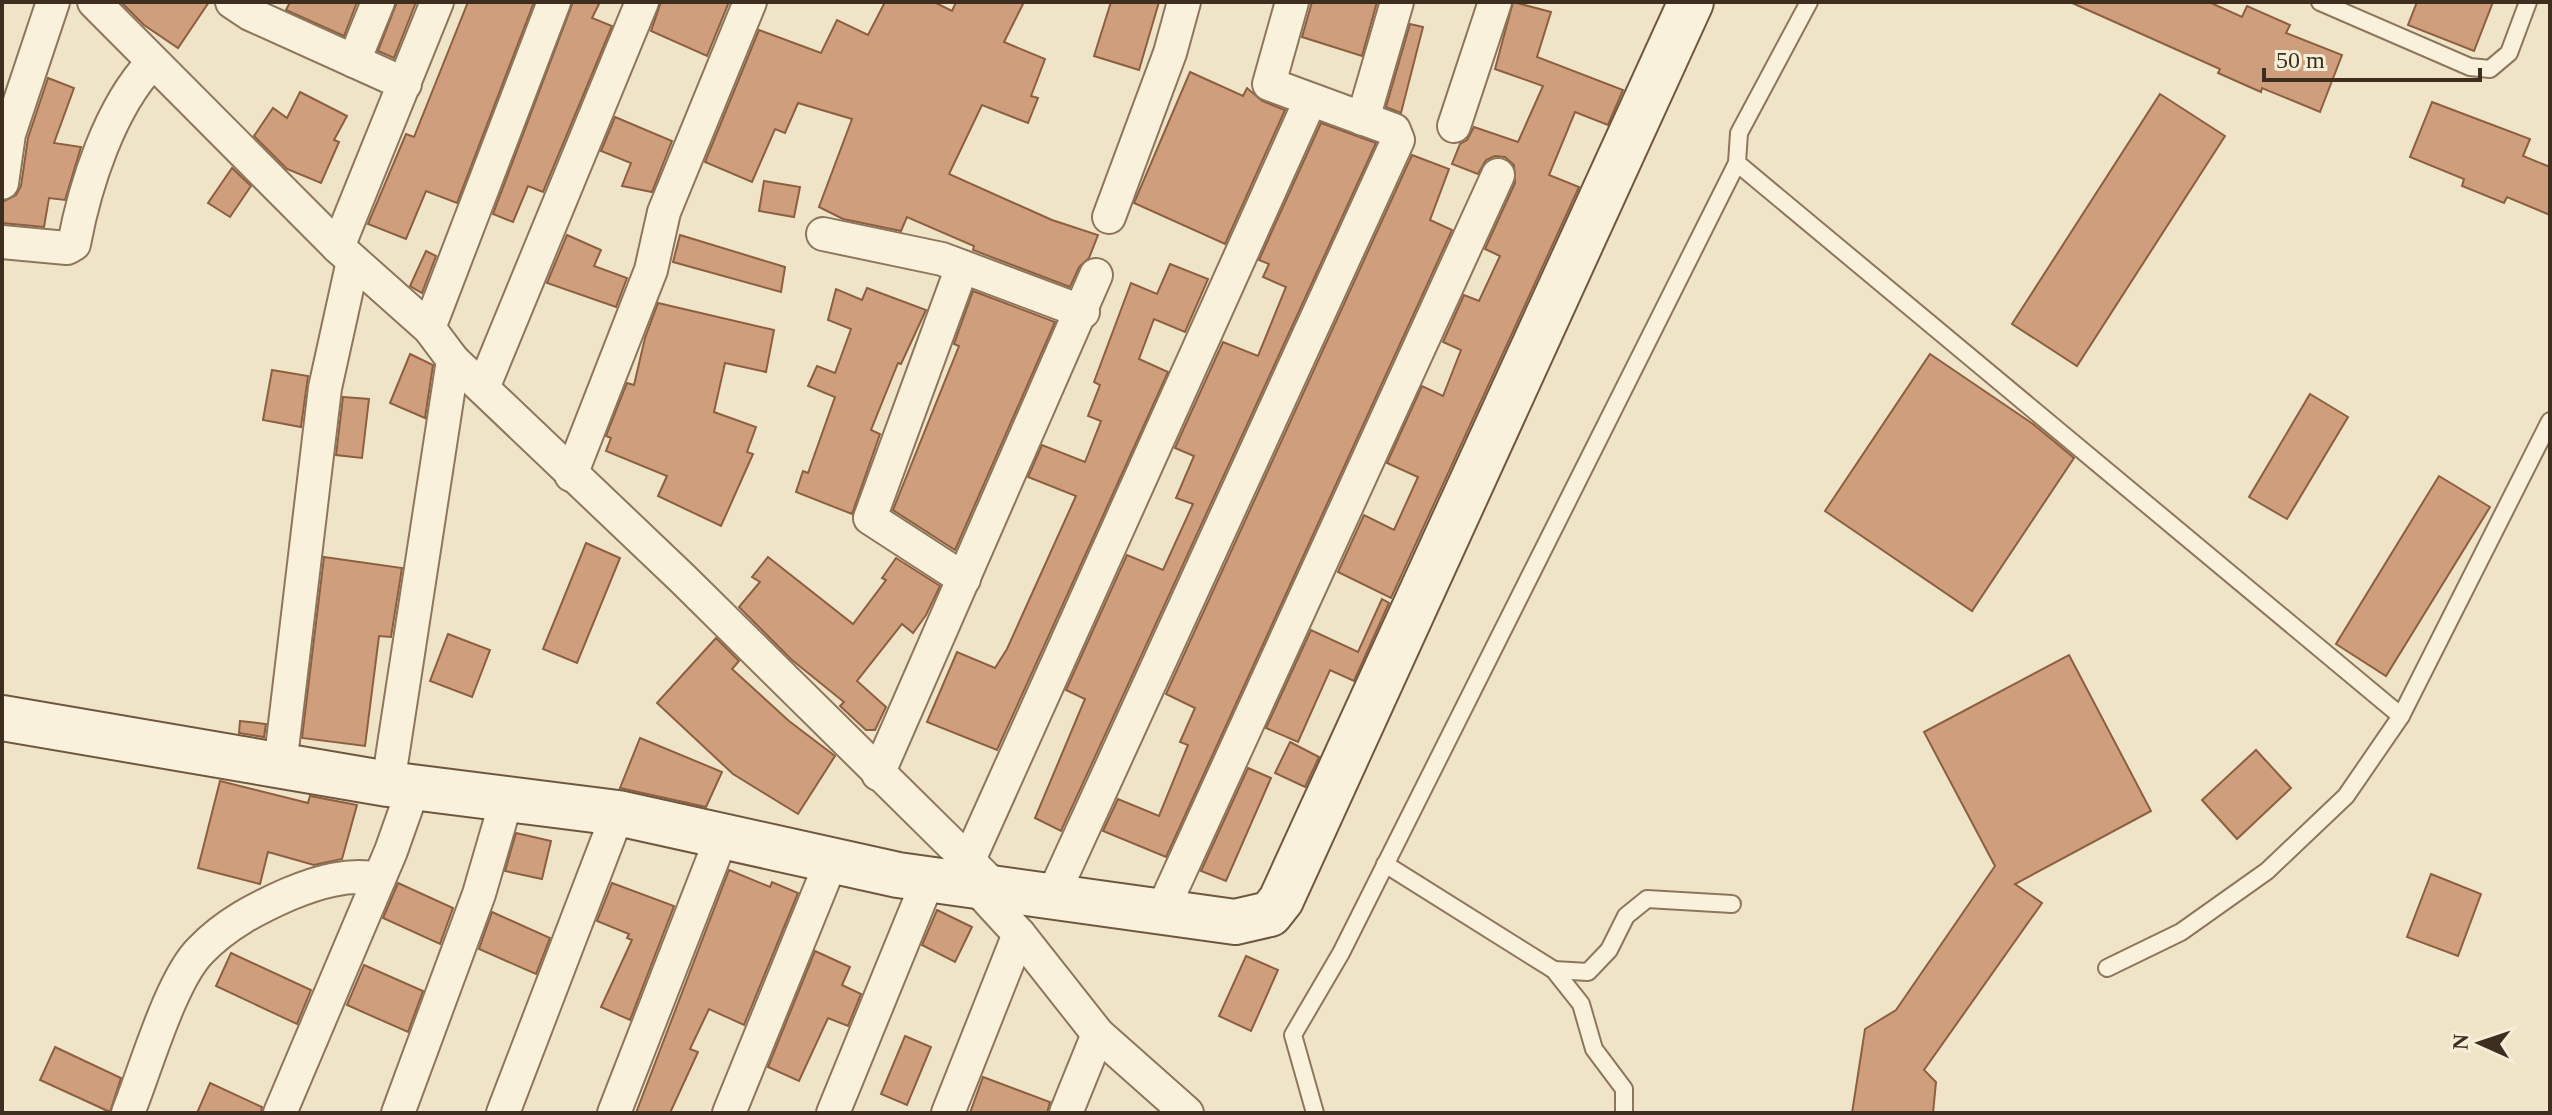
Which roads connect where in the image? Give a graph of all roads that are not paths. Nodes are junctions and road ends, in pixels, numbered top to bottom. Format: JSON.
{"nodes":[{"id":1,"x":53,"y":2,"type":"edge"},
{"id":2,"x":378,"y":2,"type":"edge"},
{"id":3,"x":437,"y":2,"type":"edge"},
{"id":4,"x":554,"y":2,"type":"edge"},
{"id":5,"x":642,"y":2,"type":"edge"},
{"id":6,"x":750,"y":2,"type":"edge"},
{"id":7,"x":1184,"y":2,"type":"edge"},
{"id":8,"x":1292,"y":2,"type":"edge"},
{"id":9,"x":1397,"y":2,"type":"edge"},
{"id":10,"x":1495,"y":2,"type":"edge"},
{"id":11,"x":1691,"y":2,"type":"edge"},
{"id":12,"x":1809,"y":2,"type":"edge"},
{"id":13,"x":2320,"y":2,"type":"edge"},
{"id":14,"x":2528,"y":2,"type":"edge"},
{"id":15,"x":246,"y":6,"type":"edge"},
{"id":16,"x":109,"y":7,"type":"edge"},
{"id":17,"x":354,"y":61,"type":"junction"},
{"id":18,"x":152,"y":63,"type":"junction"},
{"id":19,"x":405,"y":84,"type":"junction"},
{"id":20,"x":1310,"y":101,"type":"junction"},
{"id":21,"x":1363,"y":119,"type":"junction"},
{"id":22,"x":1454,"y":126,"type":"dead end"},
{"id":23,"x":1737,"y":163,"type":"junction"},
{"id":24,"x":1498,"y":175,"type":"dead end"},
{"id":25,"x":2,"y":183,"type":"edge"},
{"id":26,"x":1109,"y":217,"type":"dead end"},
{"id":27,"x":823,"y":234,"type":"dead end"},
{"id":28,"x":2,"y":242,"type":"edge"},
{"id":29,"x":346,"y":254,"type":"junction"},
{"id":30,"x":962,"y":267,"type":"junction"},
{"id":31,"x":1096,"y":275,"type":"dead end"},
{"id":32,"x":1083,"y":312,"type":"junction"},
{"id":33,"x":429,"y":328,"type":"junction"},
{"id":34,"x":453,"y":360,"type":"junction"},
{"id":35,"x":483,"y":388,"type":"junction"},
{"id":36,"x":2550,"y":421,"type":"edge"},
{"id":37,"x":571,"y":475,"type":"junction"},
{"id":38,"x":964,"y":579,"type":"junction"},
{"id":39,"x":2401,"y":716,"type":"junction"},
{"id":40,"x":2,"y":718,"type":"edge"},
{"id":41,"x":280,"y":766,"type":"junction"},
{"id":42,"x":878,"y":774,"type":"junction"},
{"id":43,"x":401,"y":785,"type":"junction"},
{"id":44,"x":507,"y":798,"type":"junction"},
{"id":45,"x":618,"y":813,"type":"junction"},
{"id":46,"x":722,"y":836,"type":"junction"},
{"id":47,"x":831,"y":862,"type":"junction"},
{"id":48,"x":1385,"y":864,"type":"junction"},
{"id":49,"x":967,"y":878,"type":"junction"},
{"id":50,"x":379,"y":879,"type":"junction"},
{"id":51,"x":1052,"y":897,"type":"junction"},
{"id":52,"x":1732,"y":904,"type":"dead end"},
{"id":53,"x":1161,"y":913,"type":"junction"},
{"id":54,"x":1019,"y":934,"type":"junction"},
{"id":55,"x":2107,"y":968,"type":"dead end"},
{"id":56,"x":1554,"y":970,"type":"junction"},
{"id":57,"x":1098,"y":1034,"type":"junction"},
{"id":58,"x":1172,"y":1107,"type":"edge"},
{"id":59,"x":128,"y":1113,"type":"edge"},
{"id":60,"x":280,"y":1113,"type":"edge"},
{"id":61,"x":398,"y":1113,"type":"edge"},
{"id":62,"x":503,"y":1113,"type":"edge"},
{"id":63,"x":614,"y":1113,"type":"edge"},
{"id":64,"x":729,"y":1113,"type":"edge"},
{"id":65,"x":833,"y":1113,"type":"edge"},
{"id":66,"x":948,"y":1113,"type":"edge"},
{"id":67,"x":1066,"y":1113,"type":"edge"},
{"id":68,"x":1315,"y":1113,"type":"edge"},
{"id":69,"x":1624,"y":1113,"type":"edge"}],
"edges":[{"from":1,"to":25,"type":"street"},
{"from":2,"to":17,"type":"street"},
{"from":3,"to":19,"type":"street"},
{"from":4,"to":33,"type":"street"},
{"from":5,"to":35,"type":"street"},
{"from":6,"to":37,"type":"street"},
{"from":7,"to":26,"type":"street"},
{"from":8,"to":20,"type":"street"},
{"from":9,"to":21,"type":"street"},
{"from":10,"to":22,"type":"street"},
{"from":11,"to":53,"type":"street"},
{"from":12,"to":23,"type":"lane"},
{"from":13,"to":14,"type":"lane"},
{"from":15,"to":17,"type":"street"},
{"from":16,"to":18,"type":"street"},
{"from":17,"to":19,"type":"street"},
{"from":18,"to":28,"type":"street"},
{"from":18,"to":29,"type":"street"},
{"from":19,"to":29,"type":"street"},
{"from":20,"to":21,"type":"street"},
{"from":20,"to":49,"type":"street"},
{"from":21,"to":51,"type":"street"},
{"from":23,"to":39,"type":"lane"},
{"from":23,"to":48,"type":"lane"},
{"from":24,"to":53,"type":"street"},
{"from":27,"to":30,"type":"street"},
{"from":29,"to":33,"type":"street"},
{"from":29,"to":41,"type":"street"},
{"from":30,"to":32,"type":"street"},
{"from":30,"to":38,"type":"street"},
{"from":31,"to":32,"type":"street"},
{"from":32,"to":38,"type":"street"},
{"from":33,"to":34,"type":"street"},
{"from":34,"to":35,"type":"street"},
{"from":34,"to":43,"type":"street"},
{"from":35,"to":37,"type":"street"},
{"from":36,"to":39,"type":"lane"},
{"from":37,"to":42,"type":"street"},
{"from":38,"to":42,"type":"street"},
{"from":39,"to":55,"type":"lane"},
{"from":40,"to":41,"type":"street"},
{"from":41,"to":43,"type":"street"},
{"from":42,"to":49,"type":"street"},
{"from":43,"to":44,"type":"street"},
{"from":43,"to":50,"type":"street"},
{"from":44,"to":45,"type":"street"},
{"from":44,"to":61,"type":"street"},
{"from":45,"to":46,"type":"street"},
{"from":45,"to":62,"type":"street"},
{"from":46,"to":47,"type":"street"},
{"from":46,"to":63,"type":"street"},
{"from":47,"to":49,"type":"street"},
{"from":47,"to":64,"type":"street"},
{"from":48,"to":56,"type":"lane"},
{"from":48,"to":68,"type":"lane"},
{"from":49,"to":51,"type":"street"},
{"from":49,"to":54,"type":"street"},
{"from":49,"to":65,"type":"street"},
{"from":50,"to":59,"type":"street"},
{"from":50,"to":60,"type":"street"},
{"from":51,"to":53,"type":"street"},
{"from":52,"to":56,"type":"lane"},
{"from":54,"to":57,"type":"street"},
{"from":54,"to":66,"type":"street"},
{"from":56,"to":69,"type":"lane"},
{"from":57,"to":58,"type":"street"},
{"from":57,"to":67,"type":"street"}]}
